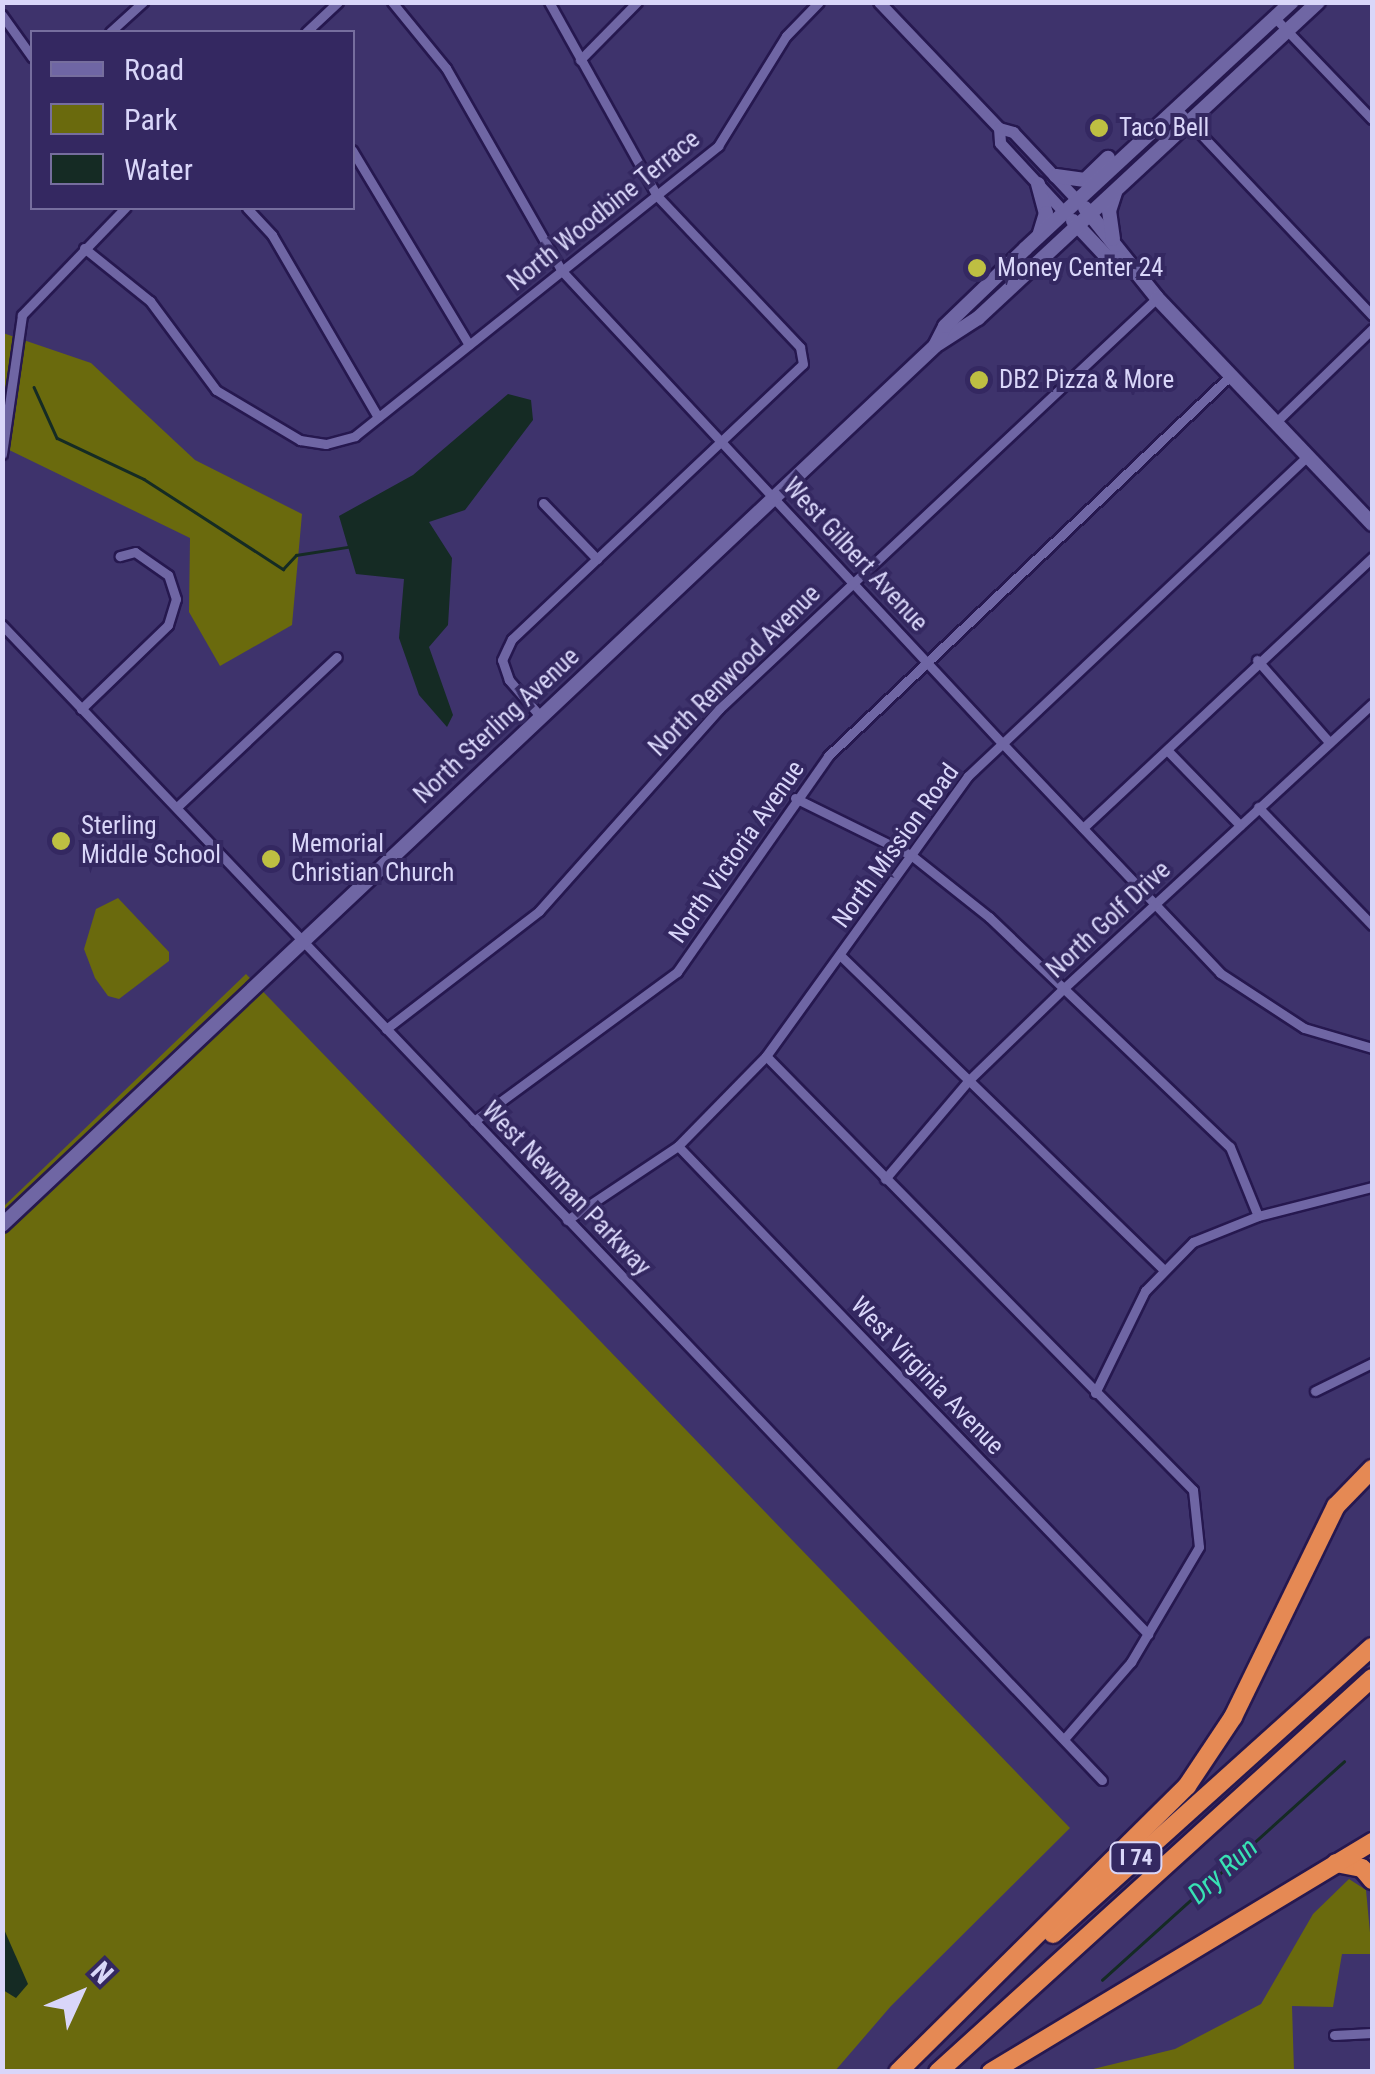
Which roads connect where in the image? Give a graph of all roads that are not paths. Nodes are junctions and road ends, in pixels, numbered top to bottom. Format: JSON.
{"nodes":[{"id":1,"x":143,"y":2,"type":"edge"},
{"id":2,"x":338,"y":2,"type":"edge"},
{"id":3,"x":392,"y":2,"type":"edge"},
{"id":4,"x":549,"y":2,"type":"edge"},
{"id":5,"x":637,"y":2,"type":"edge"},
{"id":6,"x":819,"y":2,"type":"edge"},
{"id":7,"x":879,"y":2,"type":"edge"},
{"id":8,"x":1292,"y":2,"type":"edge"},
{"id":9,"x":1318,"y":2,"type":"edge"},
{"id":10,"x":2,"y":15,"type":"edge"},
{"id":11,"x":1276,"y":18,"type":"junction"},
{"id":12,"x":112,"y":30,"type":"edge"},
{"id":13,"x":308,"y":30,"type":"edge"},
{"id":14,"x":1288,"y":30,"type":"junction"},
{"id":15,"x":30,"y":54,"type":"edge"},
{"id":16,"x":580,"y":60,"type":"junction"},
{"id":17,"x":1177,"y":108,"type":"junction"},
{"id":18,"x":1372,"y":119,"type":"edge"},
{"id":19,"x":1188,"y":122,"type":"junction"},
{"id":20,"x":998,"y":128,"type":"junction"},
{"id":21,"x":1146,"y":134,"type":"junction"},
{"id":22,"x":355,"y":155,"type":"edge"},
{"id":23,"x":1056,"y":176,"type":"junction"},
{"id":24,"x":1038,"y":184,"type":"junction"},
{"id":25,"x":1117,"y":187,"type":"junction"},
{"id":26,"x":658,"y":196,"type":"junction"},
{"id":27,"x":1078,"y":200,"type":"junction"},
{"id":28,"x":118,"y":210,"type":"edge"},
{"id":29,"x":249,"y":210,"type":"edge"},
{"id":30,"x":1064,"y":212,"type":"junction"},
{"id":31,"x":1090,"y":213,"type":"junction"},
{"id":32,"x":1076,"y":225,"type":"junction"},
{"id":33,"x":1039,"y":236,"type":"junction"},
{"id":34,"x":1114,"y":240,"type":"junction"},
{"id":35,"x":1053,"y":247,"type":"junction"},
{"id":36,"x":84,"y":248,"type":"junction"},
{"id":37,"x":1099,"y":249,"type":"junction"},
{"id":38,"x":1122,"y":259,"type":"junction"},
{"id":39,"x":561,"y":270,"type":"junction"},
{"id":40,"x":1157,"y":298,"type":"junction"},
{"id":41,"x":1372,"y":315,"type":"edge"},
{"id":42,"x":1372,"y":329,"type":"edge"},
{"id":43,"x":938,"y":344,"type":"junction"},
{"id":44,"x":470,"y":345,"type":"junction"},
{"id":45,"x":1232,"y":376,"type":"junction"},
{"id":46,"x":378,"y":417,"type":"junction"},
{"id":47,"x":1276,"y":423,"type":"junction"},
{"id":48,"x":721,"y":441,"type":"junction"},
{"id":49,"x":2,"y":454,"type":"edge"},
{"id":50,"x":1307,"y":456,"type":"junction"},
{"id":51,"x":774,"y":498,"type":"junction"},
{"id":52,"x":543,"y":503,"type":"dead end"},
{"id":53,"x":1372,"y":524,"type":"edge"},
{"id":54,"x":120,"y":556,"type":"dead end"},
{"id":55,"x":1372,"y":558,"type":"edge"},
{"id":56,"x":597,"y":559,"type":"junction"},
{"id":57,"x":853,"y":582,"type":"junction"},
{"id":58,"x":2,"y":625,"type":"edge"},
{"id":59,"x":337,"y":657,"type":"dead end"},
{"id":60,"x":1257,"y":660,"type":"junction"},
{"id":61,"x":929,"y":662,"type":"junction"},
{"id":62,"x":1372,"y":704,"type":"edge"},
{"id":63,"x":81,"y":709,"type":"junction"},
{"id":64,"x":1364,"y":712,"type":"junction"},
{"id":65,"x":540,"y":716,"type":"junction"},
{"id":66,"x":1372,"y":722,"type":"edge"},
{"id":67,"x":1329,"y":742,"type":"junction"},
{"id":68,"x":1002,"y":743,"type":"junction"},
{"id":69,"x":1167,"y":750,"type":"junction"},
{"id":70,"x":795,"y":798,"type":"junction"},
{"id":71,"x":177,"y":808,"type":"junction"},
{"id":72,"x":1258,"y":808,"type":"junction"},
{"id":73,"x":1240,"y":825,"type":"junction"},
{"id":74,"x":1083,"y":828,"type":"junction"},
{"id":75,"x":910,"y":855,"type":"junction"},
{"id":76,"x":1156,"y":905,"type":"junction"},
{"id":77,"x":1372,"y":925,"type":"edge"},
{"id":78,"x":300,"y":941,"type":"junction"},
{"id":79,"x":842,"y":957,"type":"junction"},
{"id":80,"x":1063,"y":989,"type":"junction"},
{"id":81,"x":386,"y":1029,"type":"junction"},
{"id":82,"x":1372,"y":1048,"type":"edge"},
{"id":83,"x":766,"y":1056,"type":"junction"},
{"id":84,"x":969,"y":1080,"type":"junction"},
{"id":85,"x":474,"y":1120,"type":"junction"},
{"id":86,"x":678,"y":1146,"type":"junction"},
{"id":87,"x":885,"y":1179,"type":"junction"},
{"id":88,"x":1372,"y":1186,"type":"edge"},
{"id":89,"x":1258,"y":1216,"type":"junction"},
{"id":90,"x":568,"y":1220,"type":"junction"},
{"id":91,"x":2,"y":1225,"type":"edge"},
{"id":92,"x":1163,"y":1269,"type":"junction"},
{"id":93,"x":1372,"y":1362,"type":"edge"},
{"id":94,"x":1315,"y":1391,"type":"dead end"},
{"id":95,"x":1095,"y":1393,"type":"junction"},
{"id":96,"x":1372,"y":1468,"type":"edge"},
{"id":97,"x":1148,"y":1634,"type":"junction"},
{"id":98,"x":1372,"y":1646,"type":"edge"},
{"id":99,"x":1372,"y":1678,"type":"edge"},
{"id":100,"x":1064,"y":1740,"type":"junction"},
{"id":101,"x":1102,"y":1780,"type":"dead end"},
{"id":102,"x":1372,"y":1842,"type":"edge"},
{"id":103,"x":1336,"y":1863,"type":"junction"},
{"id":104,"x":1372,"y":1880,"type":"edge"},
{"id":105,"x":1372,"y":2033,"type":"edge"},
{"id":106,"x":1334,"y":2035,"type":"dead end"},
{"id":107,"x":900,"y":2072,"type":"edge"},
{"id":108,"x":938,"y":2072,"type":"edge"},
{"id":109,"x":991,"y":2072,"type":"edge"}],
"edges":[{"from":1,"to":12,"type":"street"},
{"from":2,"to":13,"type":"street"},
{"from":3,"to":39,"type":"street","name":"West Gilbert Avenue"},
{"from":4,"to":16,"type":"street"},
{"from":5,"to":16,"type":"street"},
{"from":6,"to":26,"type":"street","name":"North Woodbine Terrace"},
{"from":7,"to":20,"type":"street"},
{"from":8,"to":11,"type":"main road","name":"North Sterling Avenue"},
{"from":9,"to":14,"type":"main road","name":"North Sterling Avenue"},
{"from":10,"to":15,"type":"street"},
{"from":11,"to":14,"type":"street"},
{"from":11,"to":17,"type":"main road","name":"North Sterling Avenue"},
{"from":14,"to":18,"type":"street"},
{"from":14,"to":19,"type":"main road","name":"North Sterling Avenue"},
{"from":16,"to":26,"type":"street"},
{"from":17,"to":19,"type":"street"},
{"from":17,"to":21,"type":"main road","name":"North Sterling Avenue"},
{"from":19,"to":25,"type":"main road","name":"North Sterling Avenue"},
{"from":19,"to":41,"type":"street"},
{"from":20,"to":23,"type":"street"},
{"from":20,"to":24,"type":"street"},
{"from":21,"to":23,"type":"main road"},
{"from":21,"to":27,"type":"main road","name":"North Sterling Avenue"},
{"from":22,"to":44,"type":"street"},
{"from":23,"to":27,"type":"street"},
{"from":24,"to":30,"type":"street"},
{"from":24,"to":33,"type":"main road"},
{"from":25,"to":31,"type":"main road","name":"North Sterling Avenue"},
{"from":25,"to":34,"type":"main road"},
{"from":26,"to":39,"type":"street","name":"North Woodbine Terrace"},
{"from":26,"to":48,"type":"street"},
{"from":27,"to":30,"type":"main road","name":"North Sterling Avenue"},
{"from":27,"to":31,"type":"main road"},
{"from":28,"to":36,"type":"street"},
{"from":29,"to":46,"type":"street"},
{"from":30,"to":32,"type":"main road"},
{"from":30,"to":33,"type":"main road","name":"North Sterling Avenue"},
{"from":31,"to":32,"type":"main road","name":"North Sterling Avenue"},
{"from":31,"to":34,"type":"main road"},
{"from":32,"to":35,"type":"main road","name":"North Sterling Avenue"},
{"from":32,"to":37,"type":"main road"},
{"from":33,"to":43,"type":"main road","name":"North Sterling Avenue"},
{"from":34,"to":38,"type":"main road"},
{"from":35,"to":37,"type":"main road"},
{"from":35,"to":43,"type":"main road","name":"North Sterling Avenue"},
{"from":36,"to":46,"type":"street","name":"North Woodbine Terrace"},
{"from":36,"to":49,"type":"street"},
{"from":37,"to":38,"type":"main road"},
{"from":38,"to":40,"type":"main road"},
{"from":39,"to":44,"type":"street","name":"North Woodbine Terrace"},
{"from":39,"to":48,"type":"street","name":"West Gilbert Avenue"},
{"from":40,"to":45,"type":"main road"},
{"from":40,"to":57,"type":"street","name":"North Renwood Avenue"},
{"from":42,"to":47,"type":"street"},
{"from":43,"to":51,"type":"main road","name":"North Sterling Avenue"},
{"from":44,"to":46,"type":"street","name":"North Woodbine Terrace"},
{"from":45,"to":47,"type":"main road"},
{"from":45,"to":61,"type":"street","name":"North Victoria Avenue"},
{"from":47,"to":50,"type":"main road"},
{"from":48,"to":51,"type":"street","name":"West Gilbert Avenue"},
{"from":48,"to":56,"type":"street"},
{"from":50,"to":53,"type":"main road"},
{"from":50,"to":68,"type":"street","name":"North Mission Road"},
{"from":51,"to":57,"type":"street","name":"West Gilbert Avenue"},
{"from":51,"to":65,"type":"main road","name":"North Sterling Avenue"},
{"from":52,"to":56,"type":"street"},
{"from":54,"to":63,"type":"street"},
{"from":55,"to":60,"type":"street"},
{"from":56,"to":65,"type":"street"},
{"from":57,"to":61,"type":"street","name":"West Gilbert Avenue"},
{"from":57,"to":81,"type":"street","name":"North Renwood Avenue"},
{"from":58,"to":63,"type":"street","name":"West Newman Parkway"},
{"from":59,"to":71,"type":"street"},
{"from":60,"to":67,"type":"street"},
{"from":60,"to":69,"type":"street"},
{"from":61,"to":68,"type":"street","name":"West Gilbert Avenue"},
{"from":61,"to":70,"type":"street","name":"North Victoria Avenue"},
{"from":62,"to":64,"type":"street","name":"North Golf Drive"},
{"from":63,"to":71,"type":"street","name":"West Newman Parkway"},
{"from":64,"to":66,"type":"street"},
{"from":64,"to":67,"type":"street","name":"North Golf Drive"},
{"from":65,"to":78,"type":"main road","name":"North Sterling Avenue"},
{"from":67,"to":72,"type":"street","name":"North Golf Drive"},
{"from":68,"to":74,"type":"street","name":"West Gilbert Avenue"},
{"from":68,"to":75,"type":"street","name":"North Mission Road"},
{"from":69,"to":73,"type":"street"},
{"from":69,"to":74,"type":"street"},
{"from":70,"to":75,"type":"street"},
{"from":70,"to":85,"type":"street","name":"North Victoria Avenue"},
{"from":71,"to":78,"type":"street","name":"West Newman Parkway"},
{"from":72,"to":73,"type":"street","name":"North Golf Drive"},
{"from":72,"to":77,"type":"street"},
{"from":73,"to":76,"type":"street","name":"North Golf Drive"},
{"from":74,"to":76,"type":"street","name":"West Gilbert Avenue"},
{"from":75,"to":79,"type":"street","name":"North Mission Road"},
{"from":75,"to":80,"type":"street"},
{"from":76,"to":80,"type":"street","name":"North Golf Drive"},
{"from":76,"to":82,"type":"street","name":"West Gilbert Avenue"},
{"from":78,"to":81,"type":"street","name":"West Newman Parkway"},
{"from":78,"to":91,"type":"main road","name":"North Sterling Avenue"},
{"from":79,"to":83,"type":"street","name":"North Mission Road"},
{"from":79,"to":84,"type":"street"},
{"from":80,"to":84,"type":"street","name":"North Golf Drive"},
{"from":80,"to":89,"type":"street"},
{"from":81,"to":85,"type":"street","name":"West Newman Parkway"},
{"from":83,"to":86,"type":"street","name":"North Mission Road"},
{"from":83,"to":87,"type":"street"},
{"from":84,"to":87,"type":"street","name":"North Golf Drive"},
{"from":84,"to":92,"type":"street"},
{"from":85,"to":90,"type":"street","name":"West Newman Parkway"},
{"from":86,"to":90,"type":"street","name":"North Mission Road"},
{"from":86,"to":97,"type":"street","name":"West Virginia Avenue"},
{"from":87,"to":95,"type":"street"},
{"from":88,"to":89,"type":"street"},
{"from":89,"to":92,"type":"street"},
{"from":90,"to":100,"type":"street","name":"West Newman Parkway"},
{"from":92,"to":95,"type":"street"},
{"from":93,"to":94,"type":"street"},
{"from":95,"to":97,"type":"street"},
{"from":96,"to":107,"type":"highway"},
{"from":97,"to":100,"type":"street"},
{"from":98,"to":107,"type":"highway","number":"I 74"},
{"from":99,"to":108,"type":"highway","number":"I 74"},
{"from":100,"to":101,"type":"street","name":"West Newman Parkway"},
{"from":102,"to":103,"type":"highway"},
{"from":103,"to":104,"type":"highway"},
{"from":103,"to":109,"type":"highway"},
{"from":105,"to":106,"type":"street"}]}
